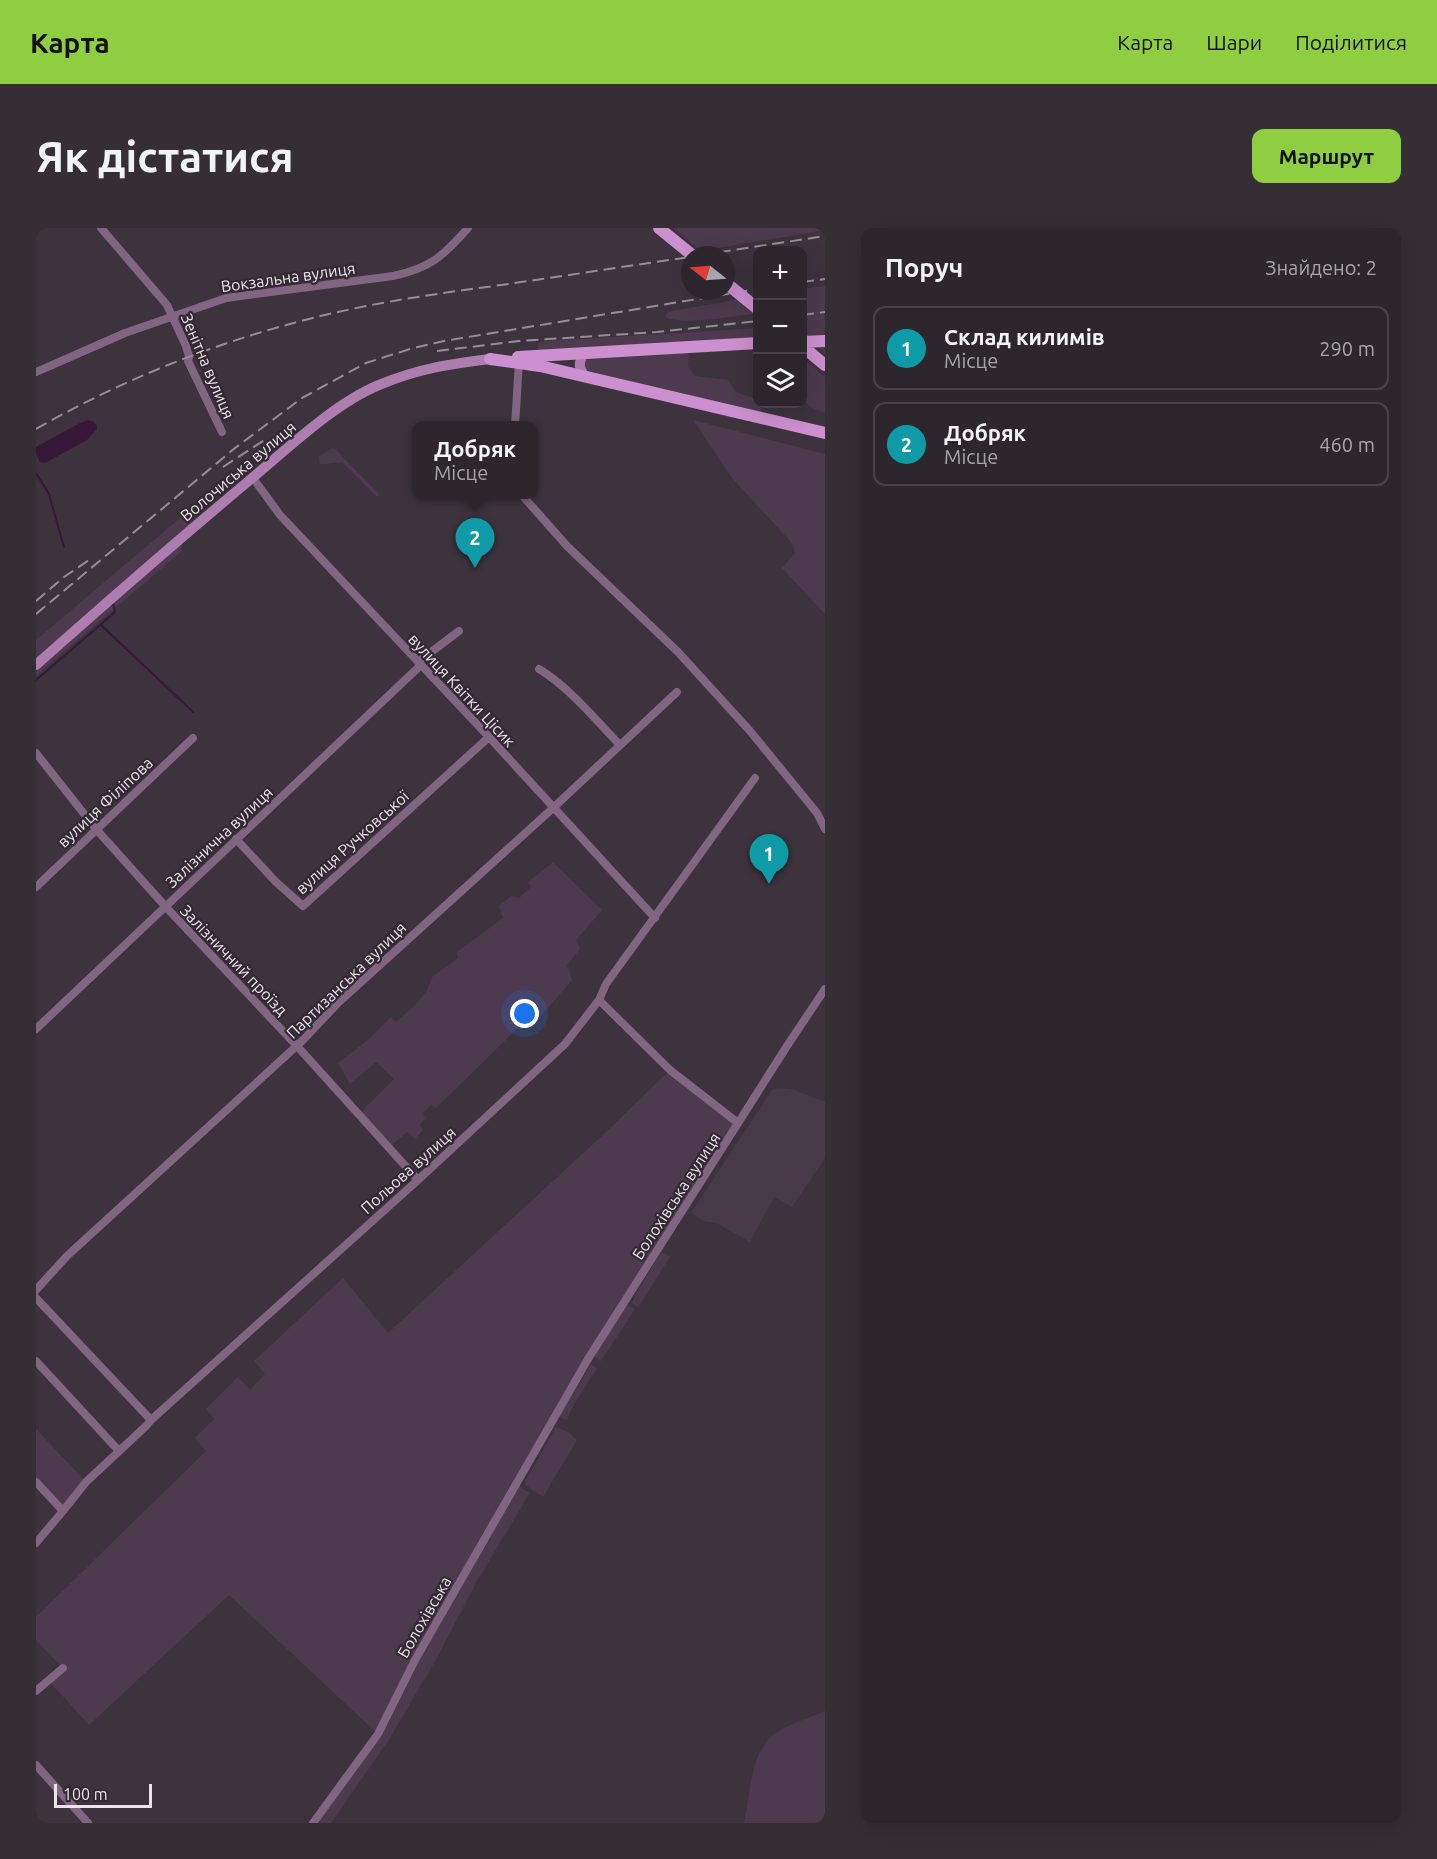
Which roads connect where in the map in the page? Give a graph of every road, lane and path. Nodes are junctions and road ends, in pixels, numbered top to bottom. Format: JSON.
{"nodes":[{"id":1,"x":101,"y":228,"type":"edge"},
{"id":2,"x":468,"y":228,"type":"edge"},
{"id":3,"x":659,"y":228,"type":"edge"},
{"id":4,"x":681,"y":246,"type":"edge"},
{"id":5,"x":735,"y":290,"type":"edge"},
{"id":6,"x":753,"y":305,"type":"edge"},
{"id":7,"x":173,"y":316,"type":"junction"},
{"id":8,"x":825,"y":341,"type":"edge"},
{"id":9,"x":807,"y":342,"type":"edge"},
{"id":10,"x":753,"y":343,"type":"edge"},
{"id":11,"x":807,"y":350,"type":"edge"},
{"id":12,"x":583,"y":354,"type":"junction"},
{"id":13,"x":490,"y":359,"type":"joint"},
{"id":14,"x":519,"y":360,"type":"junction"},
{"id":15,"x":825,"y":365,"type":"edge"},
{"id":16,"x":36,"y":372,"type":"edge"},
{"id":17,"x":585,"y":377,"type":"junction"},
{"id":18,"x":515,"y":421,"type":"edge"},
{"id":19,"x":222,"y":432,"type":"dead end"},
{"id":20,"x":825,"y":433,"type":"edge"},
{"id":21,"x":253,"y":478,"type":"junction"},
{"id":22,"x":524,"y":499,"type":"edge"},
{"id":23,"x":459,"y":631,"type":"dead end"},
{"id":24,"x":420,"y":664,"type":"junction"},
{"id":25,"x":36,"y":665,"type":"edge"},
{"id":26,"x":538,"y":669,"type":"dead end"},
{"id":27,"x":677,"y":692,"type":"dead end"},
{"id":28,"x":489,"y":737,"type":"junction"},
{"id":29,"x":193,"y":738,"type":"dead end"},
{"id":30,"x":619,"y":744,"type":"junction"},
{"id":31,"x":36,"y":753,"type":"edge"},
{"id":32,"x":755,"y":778,"type":"dead end"},
{"id":33,"x":553,"y":808,"type":"junction"},
{"id":34,"x":96,"y":829,"type":"junction"},
{"id":35,"x":825,"y":829,"type":"edge"},
{"id":36,"x":236,"y":839,"type":"junction"},
{"id":37,"x":36,"y":887,"type":"edge"},
{"id":38,"x":165,"y":906,"type":"junction"},
{"id":39,"x":655,"y":918,"type":"junction"},
{"id":40,"x":825,"y":989,"type":"edge"},
{"id":41,"x":599,"y":1000,"type":"junction"},
{"id":42,"x":36,"y":1029,"type":"edge"},
{"id":43,"x":297,"y":1046,"type":"junction"},
{"id":44,"x":738,"y":1123,"type":"junction"},
{"id":45,"x":418,"y":1180,"type":"junction"},
{"id":46,"x":36,"y":1290,"type":"edge"},
{"id":47,"x":36,"y":1298,"type":"edge"},
{"id":48,"x":36,"y":1361,"type":"edge"},
{"id":49,"x":553,"y":1419,"type":"joint"},
{"id":50,"x":151,"y":1420,"type":"junction"},
{"id":51,"x":119,"y":1451,"type":"junction"},
{"id":52,"x":36,"y":1482,"type":"edge"},
{"id":53,"x":63,"y":1512,"type":"junction"},
{"id":54,"x":36,"y":1543,"type":"edge"},
{"id":55,"x":63,"y":1668,"type":"dead end"},
{"id":56,"x":36,"y":1691,"type":"edge"},
{"id":57,"x":36,"y":1765,"type":"edge"},
{"id":58,"x":88,"y":1823,"type":"edge"},
{"id":59,"x":313,"y":1823,"type":"edge"}],
"edges":[{"from":1,"to":7,"type":"street","name":"Зенітна вулиця"},
{"from":2,"to":7,"type":"street","name":"Вокзальна вулиця"},
{"from":3,"to":4,"type":"main road"},
{"from":5,"to":6,"type":"main road","bridge":true},
{"from":7,"to":16,"type":"street","name":"Вокзальна вулиця"},
{"from":7,"to":19,"type":"street","name":"Зенітна вулиця"},
{"from":8,"to":9,"type":"main road"},
{"from":10,"to":12,"type":"main road"},
{"from":11,"to":15,"type":"main road"},
{"from":12,"to":14,"type":"main road"},
{"from":12,"to":17,"type":"main road"},
{"from":13,"to":14,"type":"main road"},
{"from":13,"to":21,"type":"main road","name":"Волочиська вулиця"},
{"from":14,"to":17,"type":"main road"},
{"from":14,"to":18,"type":"street"},
{"from":17,"to":20,"type":"main road"},
{"from":21,"to":24,"type":"street","name":"вулиця Квітки Цісик"},
{"from":21,"to":25,"type":"main road","name":"Волочиська вулиця"},
{"from":22,"to":35,"type":"street"},
{"from":23,"to":24,"type":"street","name":"Залізнична вулиця"},
{"from":24,"to":28,"type":"street","name":"вулиця Квітки Цісик"},
{"from":24,"to":36,"type":"street","name":"Залізнична вулиця"},
{"from":26,"to":30,"type":"street"},
{"from":27,"to":30,"type":"street","name":"Партизанська вулиця"},
{"from":28,"to":33,"type":"street","name":"вулиця Квітки Цісик"},
{"from":28,"to":36,"type":"street","name":"вулиця Ручковської"},
{"from":29,"to":34,"type":"street","name":"вулиця Філіпова"},
{"from":30,"to":33,"type":"street","name":"Партизанська вулиця"},
{"from":31,"to":34,"type":"street","name":"Залізничний проїзд"},
{"from":32,"to":39,"type":"street","name":"Польова вулиця"},
{"from":33,"to":39,"type":"street","name":"вулиця Квітки Цісик"},
{"from":33,"to":43,"type":"street","name":"Партизанська вулиця"},
{"from":34,"to":37,"type":"street","name":"вулиця Філіпова"},
{"from":34,"to":38,"type":"street","name":"Залізничний проїзд"},
{"from":36,"to":38,"type":"street","name":"Залізнична вулиця"},
{"from":38,"to":42,"type":"street","name":"Залізнична вулиця"},
{"from":38,"to":43,"type":"street","name":"Залізничний проїзд"},
{"from":39,"to":41,"type":"street","name":"Польова вулиця"},
{"from":40,"to":44,"type":"street","name":"Болохівська вулиця"},
{"from":41,"to":44,"type":"street"},
{"from":41,"to":45,"type":"street","name":"Польова вулиця"},
{"from":43,"to":45,"type":"street","name":"Залізничний проїзд"},
{"from":43,"to":46,"type":"street","name":"Партизанська вулиця"},
{"from":44,"to":49,"type":"street","name":"Болохівська вулиця"},
{"from":45,"to":50,"type":"street","name":"Польова вулиця"},
{"from":47,"to":50,"type":"street"},
{"from":48,"to":51,"type":"street"},
{"from":49,"to":59,"type":"street","name":"Болохівська"},
{"from":50,"to":51,"type":"street","name":"Польова вулиця"},
{"from":51,"to":53,"type":"street","name":"Польова вулиця"},
{"from":52,"to":53,"type":"street"},
{"from":53,"to":54,"type":"street","name":"Польова вулиця"},
{"from":55,"to":56,"type":"street"},
{"from":57,"to":58,"type":"street"}]}
